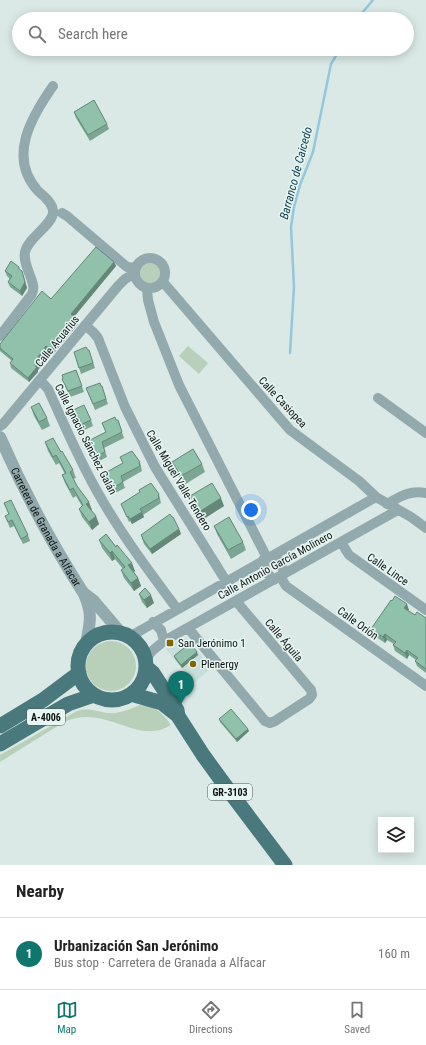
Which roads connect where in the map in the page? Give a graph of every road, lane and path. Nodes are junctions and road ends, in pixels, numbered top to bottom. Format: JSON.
{"nodes":[{"id":1,"x":53,"y":86,"type":"dead end"},
{"id":2,"x":62,"y":213,"type":"dead end"},
{"id":3,"x":135,"y":271,"type":"junction"},
{"id":4,"x":163,"y":282,"type":"junction"},
{"id":5,"x":147,"y":289,"type":"junction"},
{"id":6,"x":85,"y":325,"type":"junction"},
{"id":7,"x":0,"y":336,"type":"edge"},
{"id":8,"x":40,"y":380,"type":"junction"},
{"id":9,"x":378,"y":398,"type":"dead end"},
{"id":10,"x":0,"y":426,"type":"edge"},
{"id":11,"x":426,"y":433,"type":"edge"},
{"id":12,"x":0,"y":437,"type":"edge"},
{"id":13,"x":426,"y":493,"type":"edge"},
{"id":14,"x":376,"y":497,"type":"junction"},
{"id":15,"x":387,"y":504,"type":"junction"},
{"id":16,"x":398,"y":510,"type":"junction"},
{"id":17,"x":426,"y":528,"type":"edge"},
{"id":18,"x":341,"y":542,"type":"junction"},
{"id":19,"x":268,"y":558,"type":"junction"},
{"id":20,"x":279,"y":577,"type":"junction"},
{"id":21,"x":226,"y":581,"type":"junction"},
{"id":22,"x":84,"y":594,"type":"junction"},
{"id":23,"x":236,"y":601,"type":"junction"},
{"id":24,"x":177,"y":609,"type":"junction"},
{"id":25,"x":426,"y":610,"type":"edge"},
{"id":26,"x":154,"y":622,"type":"junction"},
{"id":27,"x":188,"y":628,"type":"junction"},
{"id":28,"x":125,"y":635,"type":"junction"},
{"id":29,"x":164,"y":641,"type":"junction"},
{"id":30,"x":86,"y":644,"type":"junction"},
{"id":31,"x":145,"y":663,"type":"junction"},
{"id":32,"x":79,"y":674,"type":"junction"},
{"id":33,"x":426,"y":686,"type":"edge"},
{"id":34,"x":131,"y":694,"type":"junction"},
{"id":35,"x":94,"y":695,"type":"junction"},
{"id":36,"x":178,"y":716,"type":"junction"},
{"id":37,"x":0,"y":726,"type":"edge"},
{"id":38,"x":0,"y":744,"type":"edge"},
{"id":39,"x":285,"y":865,"type":"edge"}],
"edges":[{"from":1,"to":7,"type":"street"},
{"from":2,"to":3,"type":"street"},
{"from":3,"to":4,"type":"street"},
{"from":3,"to":5,"type":"street"},
{"from":3,"to":6,"type":"street","name":"Calle Acuarius"},
{"from":4,"to":5,"type":"street"},
{"from":4,"to":14,"type":"street","name":"Calle Casiopea"},
{"from":5,"to":19,"type":"street"},
{"from":6,"to":8,"type":"street","name":"Calle Acuarius"},
{"from":6,"to":21,"type":"street","name":"Calle Miguel Valle-Tendero"},
{"from":8,"to":10,"type":"street","name":"Calle Acuarius"},
{"from":8,"to":24,"type":"street","name":"Calle Ignacio Sánchez Galán"},
{"from":9,"to":11,"type":"street"},
{"from":12,"to":22,"type":"street","name":"Carretera de Granada a Alfacar","number":"GR-3103"},
{"from":13,"to":15,"type":"street"},
{"from":14,"to":15,"type":"street","name":"Calle Casiopea"},
{"from":14,"to":19,"type":"street","name":"Calle Antonio García Molinero"},
{"from":15,"to":16,"type":"street","name":"Calle Casiopea"},
{"from":16,"to":17,"type":"street","name":"Calle Casiopea"},
{"from":16,"to":18,"type":"street","name":"Calle Antonio García Molinero"},
{"from":18,"to":20,"type":"street","name":"Calle Antonio García Molinero"},
{"from":18,"to":25,"type":"street","name":"Calle Lince"},
{"from":19,"to":20,"type":"street"},
{"from":19,"to":20,"type":"street"},
{"from":19,"to":21,"type":"street","name":"Calle Antonio García Molinero"},
{"from":20,"to":23,"type":"street","name":"Calle Antonio García Molinero"},
{"from":20,"to":33,"type":"street","name":"Calle Orión"},
{"from":21,"to":24,"type":"street","name":"Calle Antonio García Molinero"},
{"from":22,"to":28,"type":"street","name":"Carretera de Granada a Alfacar","number":"GR-3103"},
{"from":22,"to":30,"type":"street","name":"Carretera de Granada a Alfacar","number":"GR-3103"},
{"from":23,"to":27,"type":"street","name":"Calle Antonio García Molinero"},
{"from":23,"to":27,"type":"street","name":"Calle Águila"},
{"from":24,"to":26,"type":"street","name":"Calle Antonio García Molinero"},
{"from":26,"to":28,"type":"street","name":"Calle Antonio García Molinero"},
{"from":26,"to":29,"type":"street"},
{"from":27,"to":29,"type":"street","name":"Calle Antonio García Molinero"},
{"from":28,"to":30,"type":"main road"},
{"from":28,"to":31,"type":"main road","number":"GR-3103"},
{"from":29,"to":31,"type":"street","name":"Calle Antonio García Molinero"},
{"from":30,"to":32,"type":"main road","number":"GR-3103"},
{"from":31,"to":34,"type":"main road"},
{"from":31,"to":36,"type":"main road","number":"GR-3103"},
{"from":32,"to":35,"type":"main road"},
{"from":32,"to":37,"type":"main road","number":"A-4006"},
{"from":34,"to":35,"type":"main road"},
{"from":34,"to":36,"type":"main road","number":"GR-3103"},
{"from":35,"to":38,"type":"main road","number":"A-4006"},
{"from":36,"to":39,"type":"main road","number":"GR-3103"}]}
